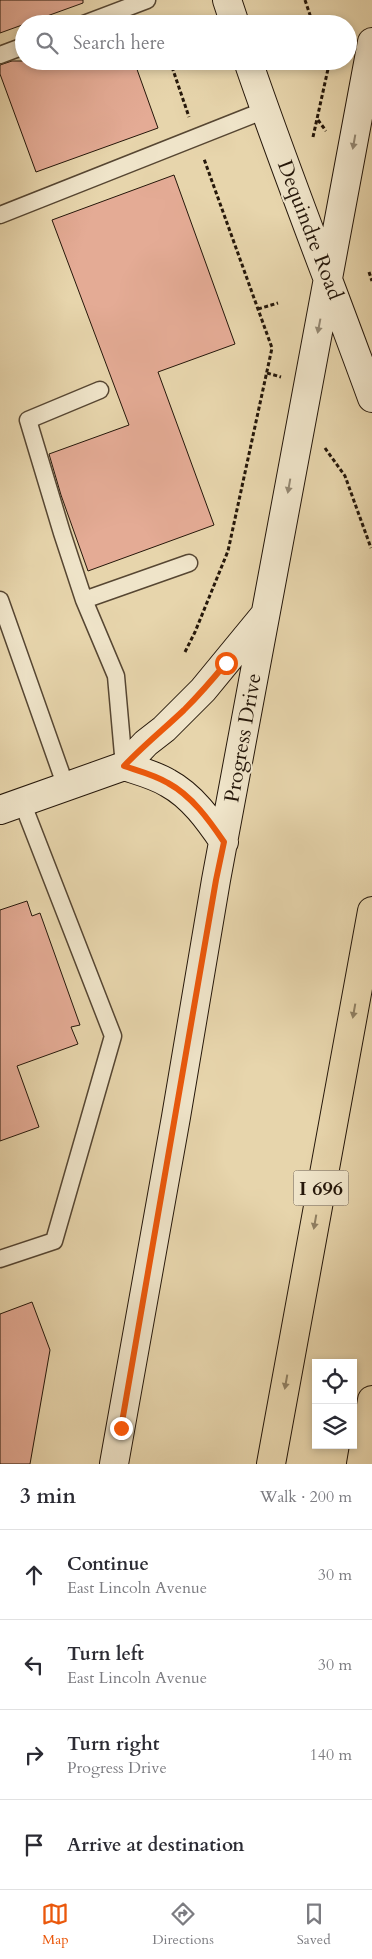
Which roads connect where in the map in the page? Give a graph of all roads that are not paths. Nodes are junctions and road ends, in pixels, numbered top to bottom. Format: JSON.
{"nodes":[{"id":1,"x":147,"y":0,"type":"edge"},
{"id":2,"x":227,"y":0,"type":"edge"},
{"id":3,"x":108,"y":15,"type":"edge"},
{"id":4,"x":232,"y":15,"type":"edge"},
{"id":5,"x":372,"y":42,"type":"edge"},
{"id":6,"x":15,"y":49,"type":"edge"},
{"id":7,"x":0,"y":55,"type":"edge"},
{"id":8,"x":251,"y":70,"type":"edge"},
{"id":9,"x":265,"y":110,"type":"junction"},
{"id":10,"x":0,"y":214,"type":"edge"},
{"id":11,"x":329,"y":279,"type":"junction"},
{"id":12,"x":100,"y":390,"type":"dead end"},
{"id":13,"x":372,"y":398,"type":"edge"},
{"id":14,"x":189,"y":563,"type":"dead end"},
{"id":15,"x":0,"y":600,"type":"edge"},
{"id":16,"x":84,"y":600,"type":"junction"},
{"id":17,"x":266,"y":614,"type":"junction"},
{"id":18,"x":124,"y":766,"type":"junction"},
{"id":19,"x":66,"y":787,"type":"junction"},
{"id":20,"x":11,"y":806,"type":"edge"},
{"id":21,"x":224,"y":842,"type":"junction"},
{"id":22,"x":372,"y":911,"type":"edge"},
{"id":23,"x":0,"y":1259,"type":"edge"},
{"id":24,"x":372,"y":1400,"type":"edge"},
{"id":25,"x":121,"y":1428,"type":"junction"},
{"id":26,"x":114,"y":1464,"type":"edge"},
{"id":27,"x":127,"y":1464,"type":"edge"},
{"id":28,"x":271,"y":1464,"type":"edge"},
{"id":29,"x":361,"y":1464,"type":"edge"}],
"edges":[{"from":1,"to":3,"type":"lane"},
{"from":2,"to":4,"type":"main road"},
{"from":5,"to":11,"type":"main road","name":"Progress Drive","one_way":true},
{"from":6,"to":7,"type":"lane"},
{"from":8,"to":9,"type":"main road","name":"Dequindre Road"},
{"from":9,"to":10,"type":"lane"},
{"from":9,"to":11,"type":"main road","name":"Dequindre Road"},
{"from":11,"to":13,"type":"main road","name":"Dequindre Road"},
{"from":11,"to":17,"type":"main road","name":"Progress Drive","one_way":true},
{"from":12,"to":16,"type":"lane"},
{"from":14,"to":16,"type":"lane"},
{"from":15,"to":19,"type":"lane"},
{"from":16,"to":18,"type":"lane"},
{"from":17,"to":18,"type":"main road"},
{"from":17,"to":21,"type":"main road","name":"Progress Drive"},
{"from":18,"to":19,"type":"main road"},
{"from":18,"to":21,"type":"main road"},
{"from":19,"to":20,"type":"main road"},
{"from":20,"to":23,"type":"lane"},
{"from":21,"to":25,"type":"main road","name":"Progress Drive"},
{"from":22,"to":28,"type":"highway","number":"I 696","one_way":true},
{"from":24,"to":29,"type":"highway"},
{"from":25,"to":26,"type":"main road","name":"Progress Drive"},
{"from":25,"to":27,"type":"main road"}]}
